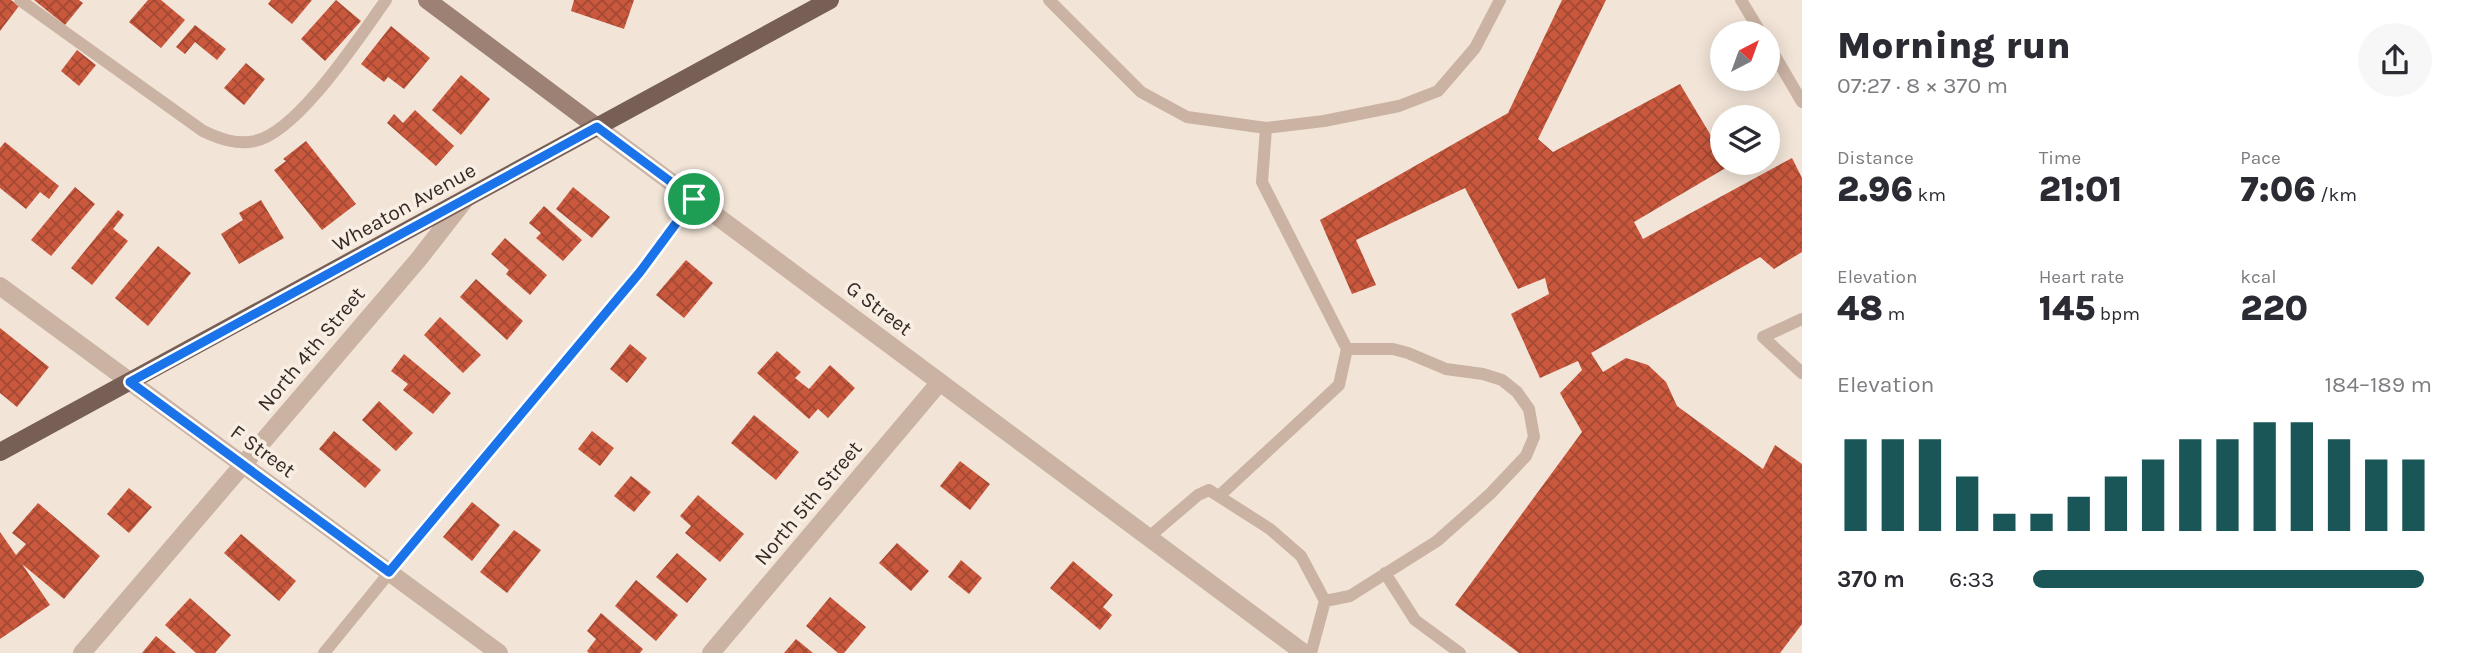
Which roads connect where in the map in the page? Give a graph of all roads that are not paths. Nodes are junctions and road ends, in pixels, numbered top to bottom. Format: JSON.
{"nodes":[{"id":1,"x":20,"y":0,"type":"edge"},
{"id":2,"x":386,"y":0,"type":"edge"},
{"id":3,"x":427,"y":0,"type":"edge"},
{"id":4,"x":830,"y":0,"type":"edge"},
{"id":5,"x":1049,"y":0,"type":"edge"},
{"id":6,"x":1500,"y":0,"type":"edge"},
{"id":7,"x":1741,"y":0,"type":"edge"},
{"id":8,"x":1754,"y":21,"type":"edge"},
{"id":9,"x":1780,"y":64,"type":"edge"},
{"id":10,"x":1802,"y":102,"type":"edge"},
{"id":11,"x":597,"y":127,"type":"junction"},
{"id":12,"x":1266,"y":128,"type":"junction"},
{"id":13,"x":694,"y":199,"type":"junction"},
{"id":14,"x":464,"y":201,"type":"junction"},
{"id":15,"x":0,"y":286,"type":"edge"},
{"id":16,"x":1802,"y":319,"type":"edge"},
{"id":17,"x":1348,"y":349,"type":"junction"},
{"id":18,"x":1802,"y":373,"type":"edge"},
{"id":19,"x":130,"y":382,"type":"junction"},
{"id":20,"x":940,"y":382,"type":"junction"},
{"id":21,"x":0,"y":452,"type":"edge"},
{"id":22,"x":243,"y":464,"type":"junction"},
{"id":23,"x":1219,"y":496,"type":"junction"},
{"id":24,"x":1149,"y":537,"type":"junction"},
{"id":25,"x":389,"y":572,"type":"junction"},
{"id":26,"x":1385,"y":573,"type":"junction"},
{"id":27,"x":1325,"y":601,"type":"junction"},
{"id":28,"x":82,"y":653,"type":"edge"},
{"id":29,"x":324,"y":653,"type":"edge"},
{"id":30,"x":499,"y":653,"type":"edge"},
{"id":31,"x":711,"y":653,"type":"edge"},
{"id":32,"x":1304,"y":653,"type":"edge"},
{"id":33,"x":1311,"y":653,"type":"edge"},
{"id":34,"x":1460,"y":653,"type":"edge"}],
"edges":[{"from":1,"to":2,"type":"lane"},
{"from":3,"to":11,"type":"main road","name":"G Street"},
{"from":4,"to":11,"type":"main road","name":"Wheaton Avenue"},
{"from":5,"to":12,"type":"lane"},
{"from":6,"to":12,"type":"lane"},
{"from":7,"to":8,"type":"lane"},
{"from":9,"to":10,"type":"lane"},
{"from":11,"to":13,"type":"street","name":"G Street"},
{"from":11,"to":14,"type":"main road","name":"Wheaton Avenue"},
{"from":12,"to":17,"type":"lane"},
{"from":13,"to":20,"type":"street","name":"G Street"},
{"from":13,"to":25,"type":"lane"},
{"from":14,"to":19,"type":"main road","name":"Wheaton Avenue"},
{"from":14,"to":22,"type":"street","name":"North 4th Street"},
{"from":15,"to":19,"type":"street","name":"F Street"},
{"from":16,"to":18,"type":"lane"},
{"from":17,"to":23,"type":"lane"},
{"from":17,"to":26,"type":"lane"},
{"from":19,"to":21,"type":"main road","name":"Wheaton Avenue"},
{"from":19,"to":22,"type":"street","name":"F Street"},
{"from":20,"to":24,"type":"street","name":"G Street"},
{"from":20,"to":31,"type":"street","name":"North 5th Street"},
{"from":22,"to":25,"type":"street","name":"F Street"},
{"from":22,"to":28,"type":"street","name":"North 4th Street"},
{"from":23,"to":24,"type":"lane"},
{"from":23,"to":27,"type":"lane"},
{"from":24,"to":32,"type":"street","name":"G Street"},
{"from":25,"to":29,"type":"lane"},
{"from":25,"to":30,"type":"street","name":"F Street"},
{"from":26,"to":27,"type":"lane"},
{"from":26,"to":34,"type":"lane"},
{"from":27,"to":33,"type":"lane"}]}
